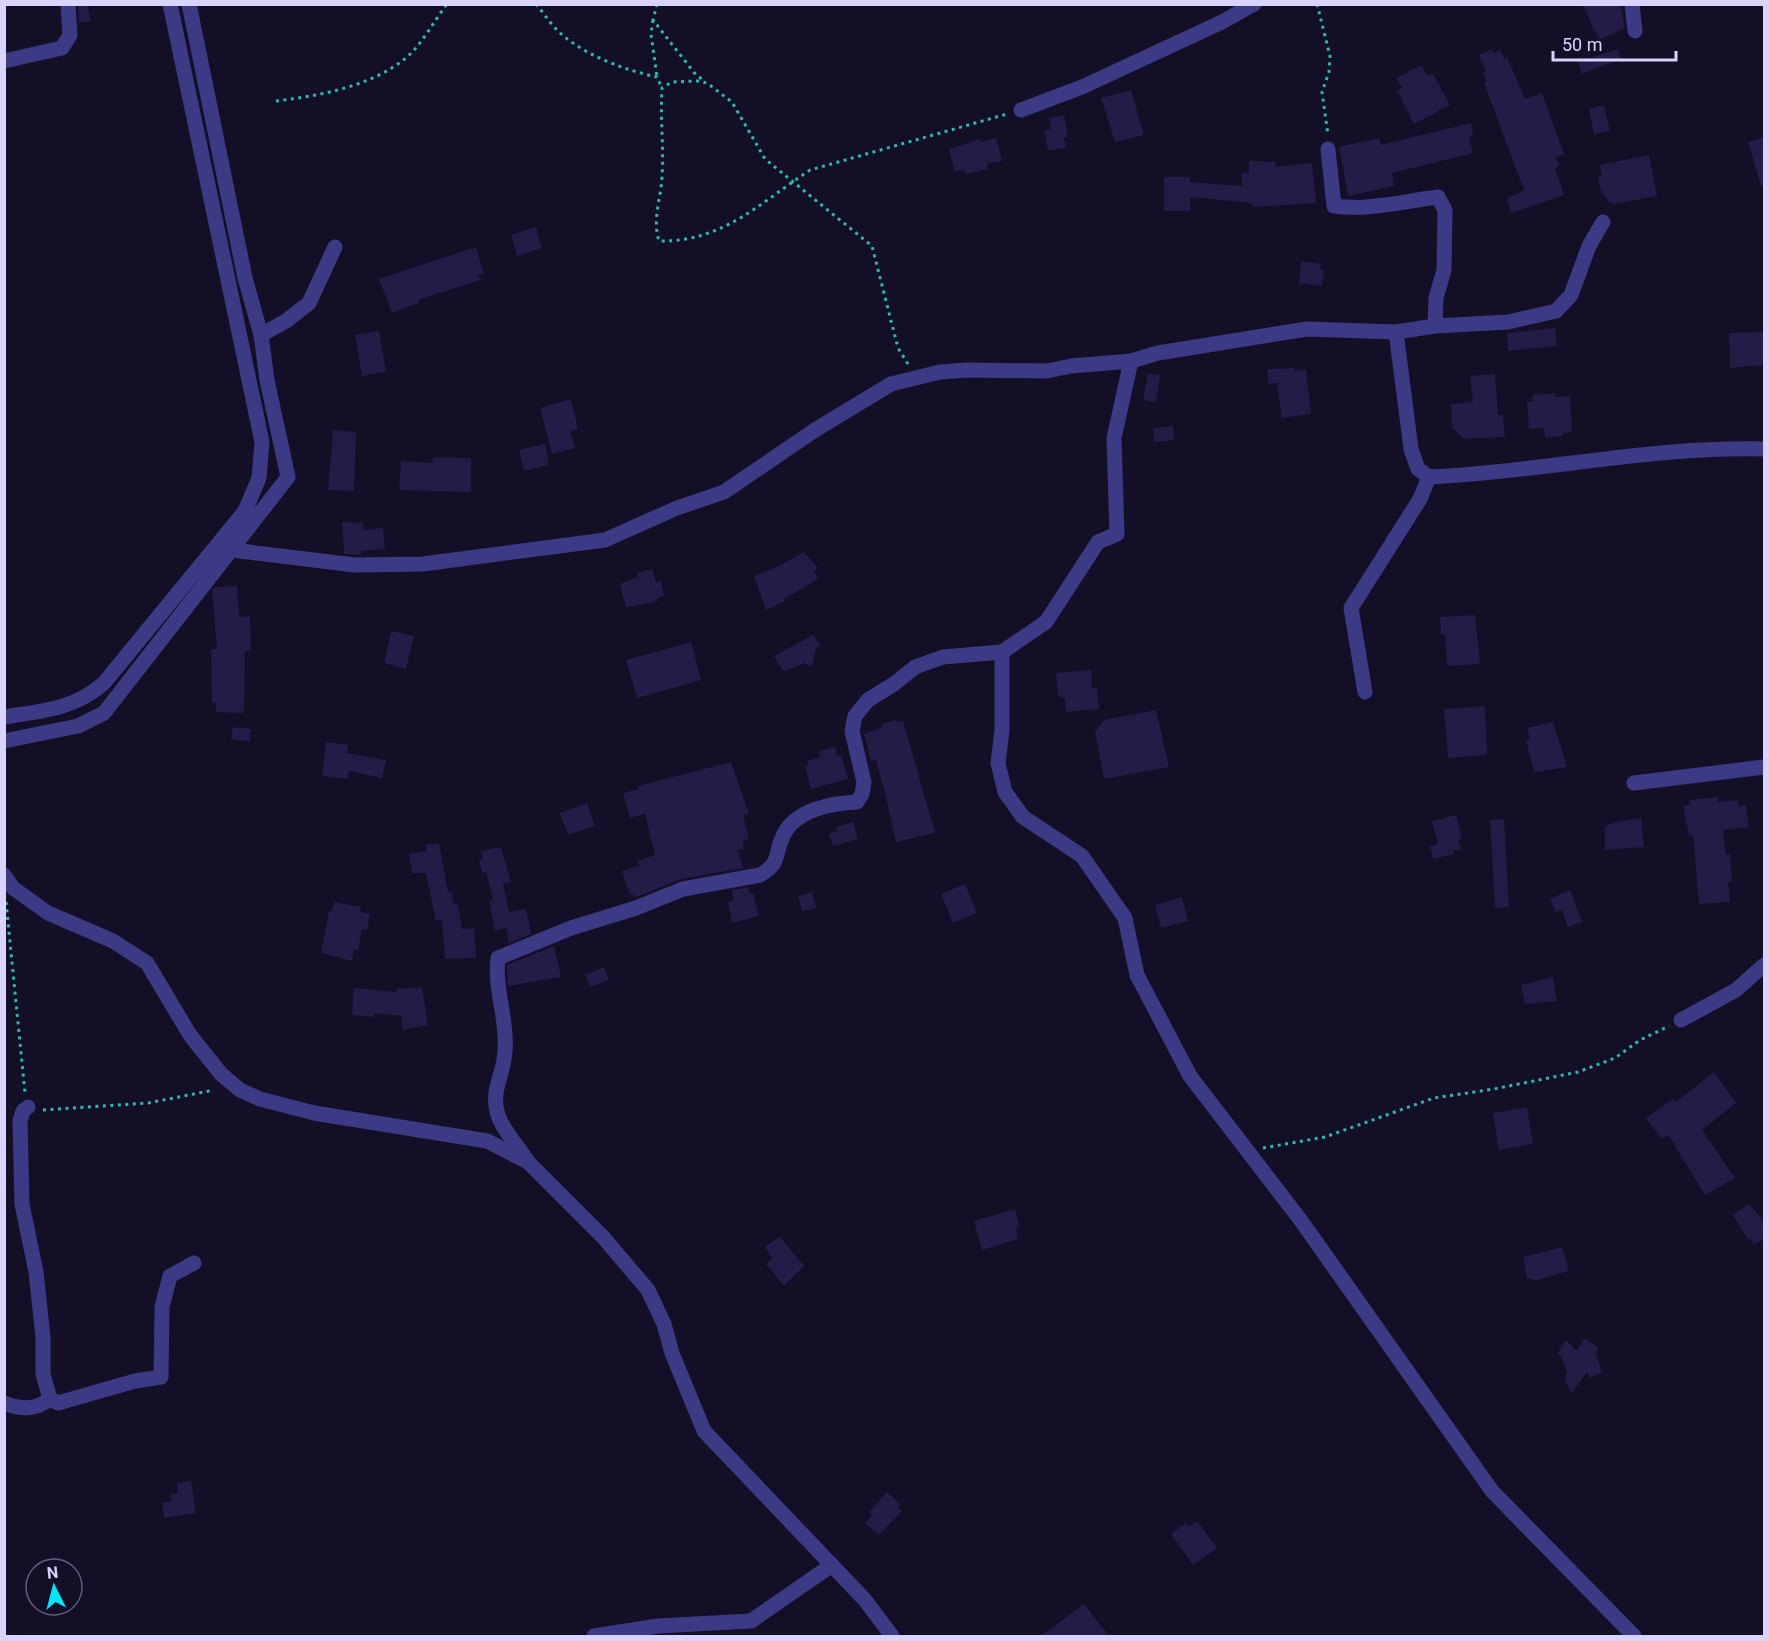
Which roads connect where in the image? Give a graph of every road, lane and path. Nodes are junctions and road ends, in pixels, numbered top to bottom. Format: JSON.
{"nodes":[{"id":1,"x":68,"y":4,"type":"edge"},
{"id":2,"x":170,"y":4,"type":"edge"},
{"id":3,"x":189,"y":4,"type":"edge"},
{"id":4,"x":447,"y":4,"type":"edge"},
{"id":5,"x":536,"y":4,"type":"edge"},
{"id":6,"x":657,"y":4,"type":"edge"},
{"id":7,"x":1254,"y":4,"type":"edge"},
{"id":8,"x":1317,"y":4,"type":"edge"},
{"id":9,"x":1632,"y":4,"type":"edge"},
{"id":10,"x":653,"y":20,"type":"junction"},
{"id":11,"x":1635,"y":31,"type":"dead end"},
{"id":12,"x":4,"y":61,"type":"edge"},
{"id":13,"x":657,"y":77,"type":"junction"},
{"id":14,"x":707,"y":83,"type":"junction"},
{"id":15,"x":662,"y":88,"type":"junction"},
{"id":16,"x":276,"y":101,"type":"dead end"},
{"id":17,"x":1021,"y":110,"type":"joint"},
{"id":18,"x":1328,"y":149,"type":"joint"},
{"id":19,"x":791,"y":182,"type":"junction"},
{"id":20,"x":1603,"y":222,"type":"dead end"},
{"id":21,"x":335,"y":247,"type":"dead end"},
{"id":22,"x":1435,"y":326,"type":"junction"},
{"id":23,"x":1396,"y":332,"type":"junction"},
{"id":24,"x":261,"y":335,"type":"junction"},
{"id":25,"x":1131,"y":361,"type":"junction"},
{"id":26,"x":915,"y":376,"type":"junction"},
{"id":27,"x":1764,"y":449,"type":"edge"},
{"id":28,"x":1429,"y":477,"type":"junction"},
{"id":29,"x":232,"y":550,"type":"junction"},
{"id":30,"x":1002,"y":652,"type":"junction"},
{"id":31,"x":1365,"y":692,"type":"dead end"},
{"id":32,"x":4,"y":717,"type":"edge"},
{"id":33,"x":4,"y":741,"type":"edge"},
{"id":34,"x":1764,"y":767,"type":"edge"},
{"id":35,"x":1634,"y":783,"type":"dead end"},
{"id":36,"x":4,"y":875,"type":"edge"},
{"id":37,"x":4,"y":891,"type":"edge"},
{"id":38,"x":1764,"y":965,"type":"edge"},
{"id":39,"x":1681,"y":1020,"type":"joint"},
{"id":40,"x":240,"y":1090,"type":"junction"},
{"id":41,"x":28,"y":1107,"type":"junction"},
{"id":42,"x":1246,"y":1149,"type":"junction"},
{"id":43,"x":528,"y":1161,"type":"junction"},
{"id":44,"x":194,"y":1263,"type":"dead end"},
{"id":45,"x":50,"y":1399,"type":"junction"},
{"id":46,"x":4,"y":1403,"type":"edge"},
{"id":47,"x":832,"y":1565,"type":"junction"},
{"id":48,"x":594,"y":1636,"type":"edge"},
{"id":49,"x":892,"y":1636,"type":"edge"},
{"id":50,"x":1634,"y":1636,"type":"edge"}],
"edges":[{"from":1,"to":12,"type":"street"},
{"from":2,"to":32,"type":"street"},
{"from":3,"to":24,"type":"street"},
{"from":4,"to":16,"type":"path"},
{"from":5,"to":13,"type":"path"},
{"from":6,"to":10,"type":"path"},
{"from":7,"to":17,"type":"street"},
{"from":8,"to":18,"type":"path"},
{"from":9,"to":11,"type":"street"},
{"from":10,"to":13,"type":"path"},
{"from":10,"to":14,"type":"path"},
{"from":13,"to":15,"type":"path"},
{"from":14,"to":15,"type":"path"},
{"from":14,"to":19,"type":"path"},
{"from":15,"to":19,"type":"path"},
{"from":17,"to":19,"type":"path"},
{"from":18,"to":22,"type":"street"},
{"from":19,"to":26,"type":"path"},
{"from":20,"to":22,"type":"street"},
{"from":21,"to":24,"type":"street"},
{"from":22,"to":23,"type":"street"},
{"from":23,"to":25,"type":"street"},
{"from":23,"to":28,"type":"street"},
{"from":24,"to":29,"type":"street"},
{"from":25,"to":26,"type":"street"},
{"from":25,"to":30,"type":"street"},
{"from":26,"to":29,"type":"street"},
{"from":27,"to":28,"type":"street"},
{"from":28,"to":31,"type":"street"},
{"from":29,"to":33,"type":"street"},
{"from":30,"to":42,"type":"street"},
{"from":30,"to":43,"type":"street"},
{"from":34,"to":35,"type":"street"},
{"from":36,"to":40,"type":"street"},
{"from":37,"to":41,"type":"path"},
{"from":38,"to":39,"type":"street"},
{"from":39,"to":42,"type":"path"},
{"from":40,"to":41,"type":"path"},
{"from":40,"to":43,"type":"street"},
{"from":41,"to":45,"type":"street"},
{"from":42,"to":50,"type":"street"},
{"from":43,"to":47,"type":"street"},
{"from":44,"to":45,"type":"street"},
{"from":45,"to":46,"type":"street"},
{"from":47,"to":48,"type":"street"},
{"from":47,"to":49,"type":"street"}]}
